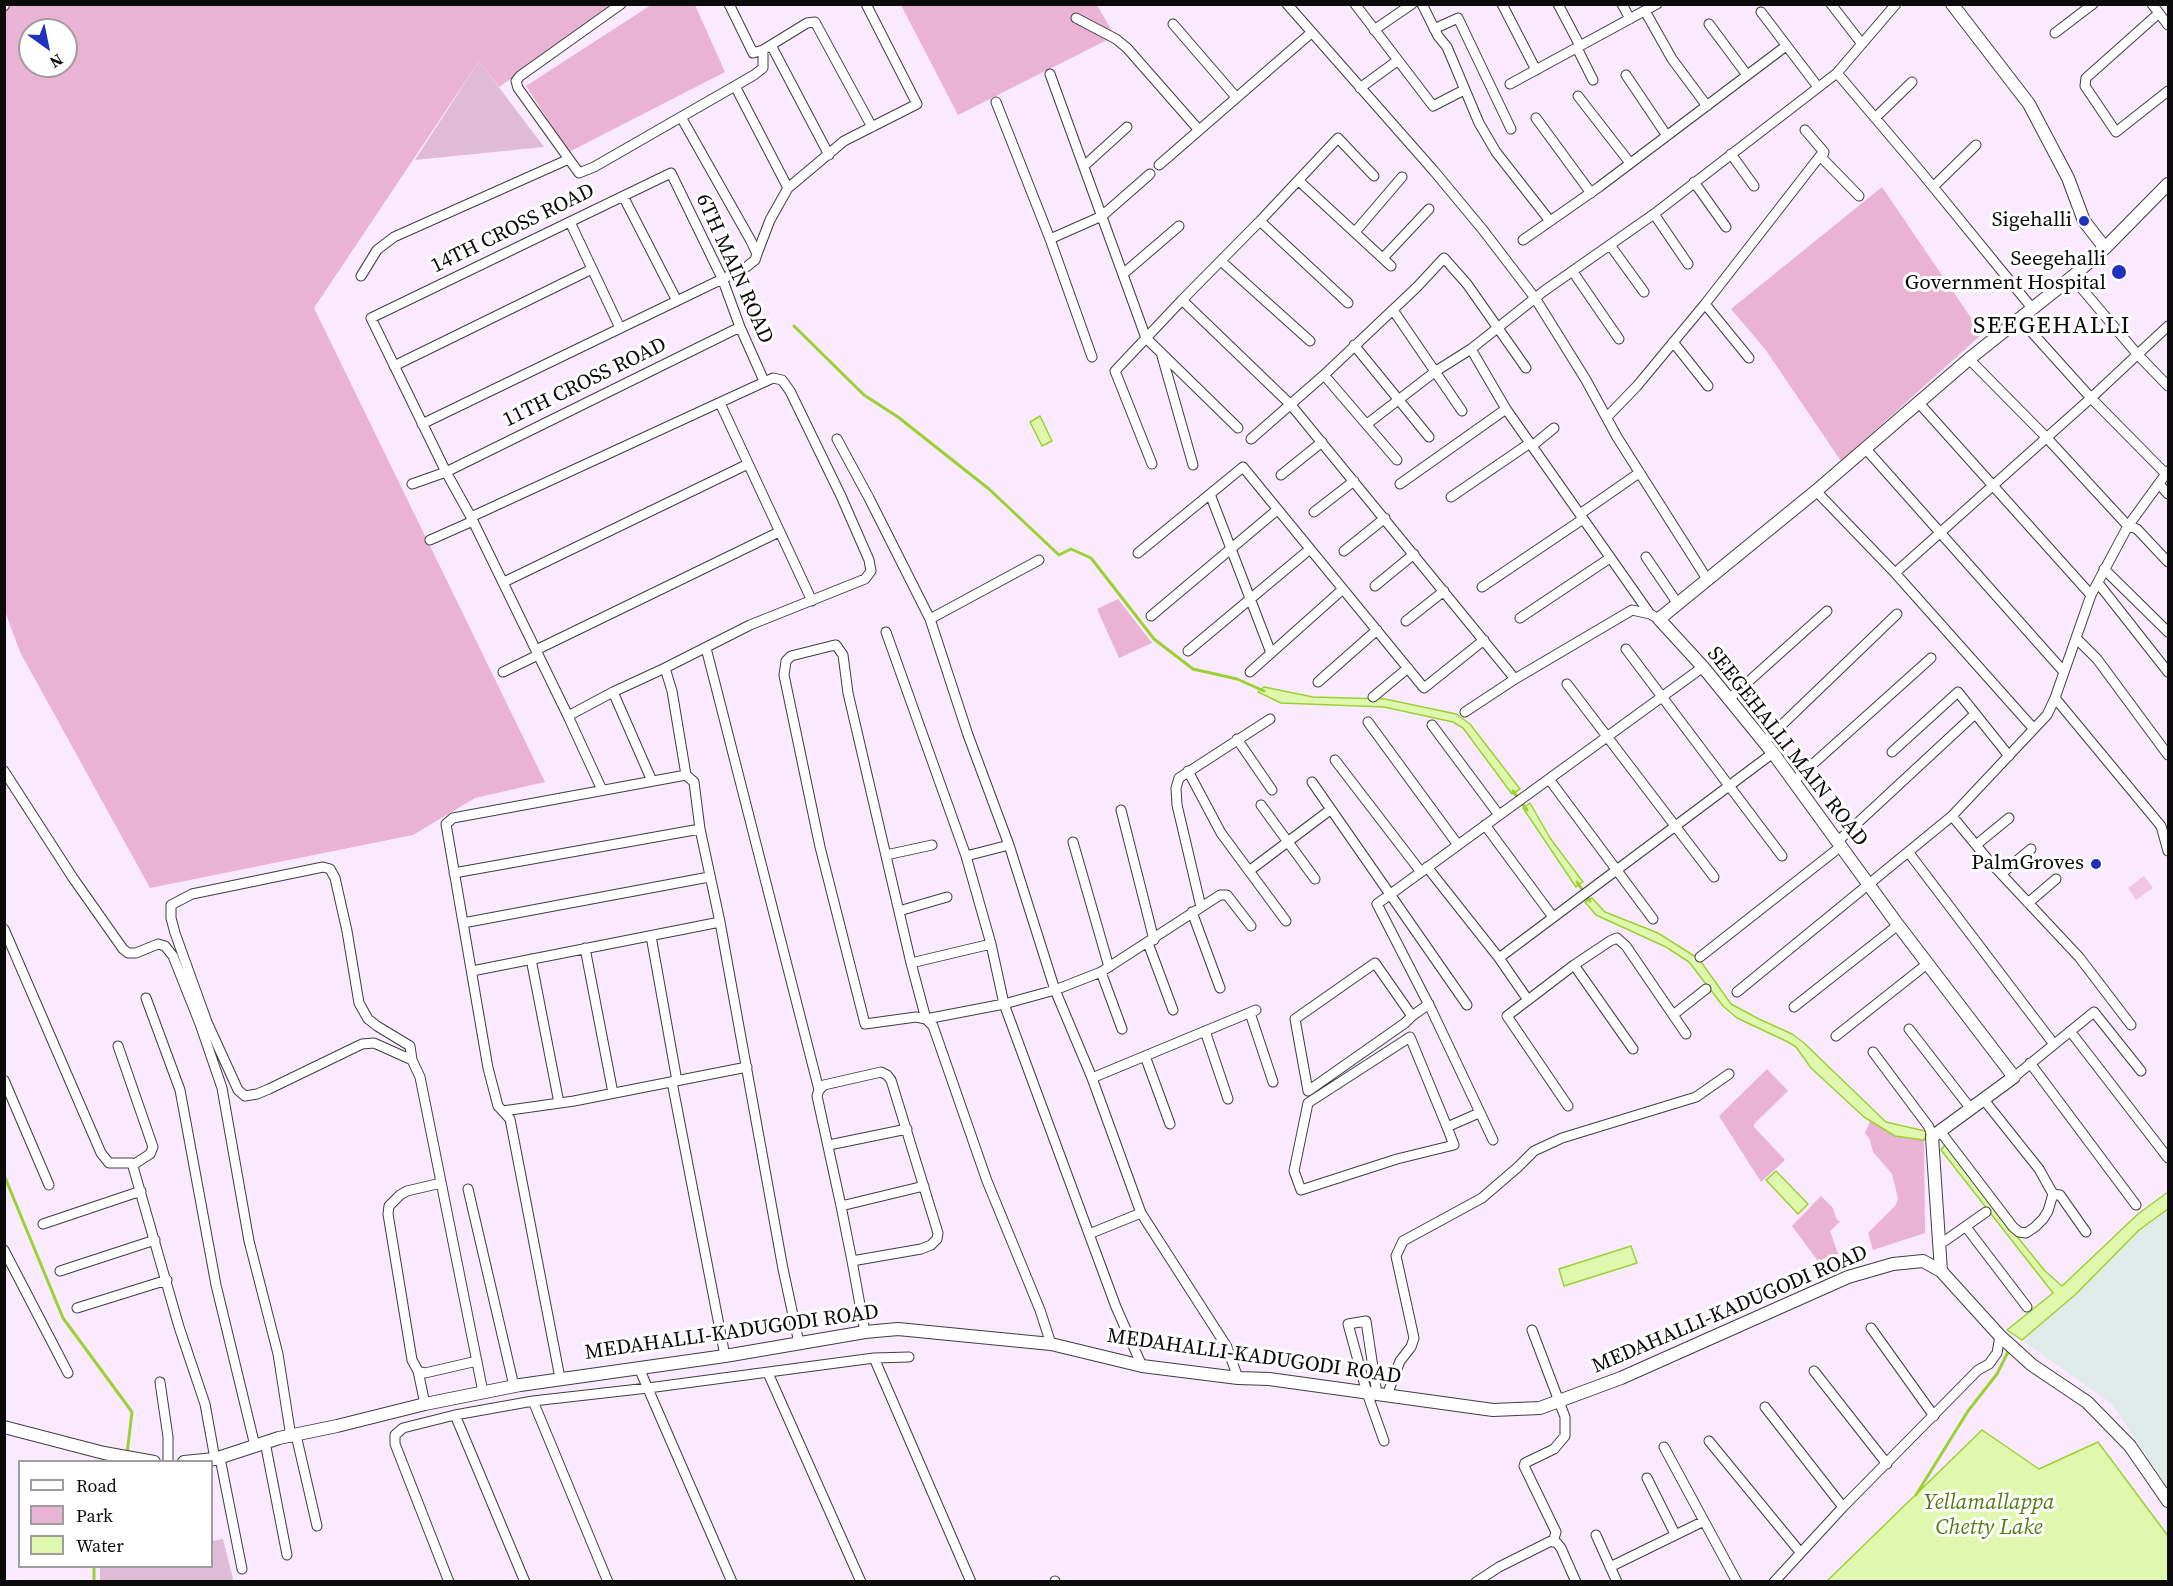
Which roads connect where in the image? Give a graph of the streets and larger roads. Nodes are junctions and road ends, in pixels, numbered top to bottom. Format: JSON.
{"nodes":[{"id":1,"x":621,"y":4,"type":"edge"},
{"id":2,"x":729,"y":4,"type":"edge"},
{"id":3,"x":866,"y":4,"type":"edge"},
{"id":4,"x":1287,"y":4,"type":"edge"},
{"id":5,"x":1355,"y":4,"type":"edge"},
{"id":6,"x":1412,"y":4,"type":"edge"},
{"id":7,"x":1422,"y":4,"type":"edge"},
{"id":8,"x":1502,"y":4,"type":"edge"},
{"id":9,"x":1558,"y":4,"type":"edge"},
{"id":10,"x":1622,"y":4,"type":"edge"},
{"id":11,"x":1657,"y":4,"type":"edge"},
{"id":12,"x":1831,"y":4,"type":"edge"},
{"id":13,"x":1896,"y":4,"type":"edge"},
{"id":14,"x":1952,"y":4,"type":"edge"},
{"id":15,"x":2093,"y":4,"type":"edge"},
{"id":16,"x":2152,"y":4,"type":"edge"},
{"id":17,"x":1645,"y":11,"type":"junction"},
{"id":18,"x":1761,"y":12,"type":"dead end"},
{"id":19,"x":2159,"y":13,"type":"junction"},
{"id":20,"x":1076,"y":18,"type":"dead end"},
{"id":21,"x":1630,"y":19,"type":"junction"},
{"id":22,"x":1173,"y":24,"type":"dead end"},
{"id":23,"x":1709,"y":24,"type":"dead end"},
{"id":24,"x":2169,"y":25,"type":"edge"},
{"id":25,"x":1434,"y":29,"type":"junction"},
{"id":26,"x":1374,"y":30,"type":"junction"},
{"id":27,"x":1311,"y":33,"type":"junction"},
{"id":28,"x":2055,"y":33,"type":"dead end"},
{"id":29,"x":1862,"y":44,"type":"junction"},
{"id":30,"x":1786,"y":46,"type":"junction"},
{"id":31,"x":1579,"y":47,"type":"junction"},
{"id":32,"x":767,"y":48,"type":"junction"},
{"id":33,"x":1397,"y":61,"type":"junction"},
{"id":34,"x":1536,"y":70,"type":"junction"},
{"id":35,"x":1837,"y":73,"type":"junction"},
{"id":36,"x":1050,"y":74,"type":"dead end"},
{"id":37,"x":1626,"y":75,"type":"dead end"},
{"id":38,"x":1747,"y":75,"type":"junction"},
{"id":39,"x":1593,"y":80,"type":"dead end"},
{"id":40,"x":1912,"y":82,"type":"dead end"},
{"id":41,"x":1510,"y":84,"type":"dead end"},
{"id":42,"x":735,"y":87,"type":"junction"},
{"id":43,"x":1818,"y":87,"type":"junction"},
{"id":44,"x":1360,"y":88,"type":"junction"},
{"id":45,"x":1464,"y":90,"type":"junction"},
{"id":46,"x":2169,"y":91,"type":"edge"},
{"id":47,"x":1578,"y":96,"type":"dead end"},
{"id":48,"x":1236,"y":97,"type":"junction"},
{"id":49,"x":996,"y":102,"type":"dead end"},
{"id":50,"x":1707,"y":106,"type":"junction"},
{"id":51,"x":681,"y":117,"type":"junction"},
{"id":52,"x":1536,"y":118,"type":"dead end"},
{"id":53,"x":1875,"y":118,"type":"junction"},
{"id":54,"x":872,"y":127,"type":"junction"},
{"id":55,"x":1127,"y":127,"type":"dead end"},
{"id":56,"x":1198,"y":129,"type":"junction"},
{"id":57,"x":1511,"y":129,"type":"dead end"},
{"id":58,"x":1805,"y":130,"type":"dead end"},
{"id":59,"x":1667,"y":136,"type":"junction"},
{"id":60,"x":1976,"y":145,"type":"dead end"},
{"id":61,"x":1731,"y":154,"type":"junction"},
{"id":62,"x":829,"y":155,"type":"junction"},
{"id":63,"x":1823,"y":155,"type":"dead end"},
{"id":64,"x":569,"y":159,"type":"junction"},
{"id":65,"x":1630,"y":163,"type":"junction"},
{"id":66,"x":1159,"y":165,"type":"dead end"},
{"id":67,"x":1084,"y":166,"type":"junction"},
{"id":68,"x":671,"y":173,"type":"joint"},
{"id":69,"x":1150,"y":174,"type":"dead end"},
{"id":70,"x":1374,"y":176,"type":"dead end"},
{"id":71,"x":1402,"y":177,"type":"dead end"},
{"id":72,"x":1299,"y":181,"type":"junction"},
{"id":73,"x":1694,"y":182,"type":"junction"},
{"id":74,"x":2169,"y":184,"type":"edge"},
{"id":75,"x":1754,"y":186,"type":"dead end"},
{"id":76,"x":1933,"y":187,"type":"junction"},
{"id":77,"x":788,"y":188,"type":"junction"},
{"id":78,"x":1591,"y":193,"type":"junction"},
{"id":79,"x":623,"y":196,"type":"junction"},
{"id":80,"x":1859,"y":196,"type":"dead end"},
{"id":81,"x":1429,"y":209,"type":"dead end"},
{"id":82,"x":1654,"y":214,"type":"junction"},
{"id":83,"x":1102,"y":216,"type":"junction"},
{"id":84,"x":1260,"y":221,"type":"junction"},
{"id":85,"x":1550,"y":221,"type":"junction"},
{"id":86,"x":570,"y":222,"type":"junction"},
{"id":87,"x":1179,"y":226,"type":"dead end"},
{"id":88,"x":1726,"y":227,"type":"dead end"},
{"id":89,"x":1355,"y":232,"type":"junction"},
{"id":90,"x":1050,"y":239,"type":"junction"},
{"id":91,"x":1523,"y":240,"type":"dead end"},
{"id":92,"x":1610,"y":245,"type":"junction"},
{"id":93,"x":2105,"y":248,"type":"junction"},
{"id":94,"x":757,"y":254,"type":"junction"},
{"id":95,"x":1383,"y":258,"type":"junction"},
{"id":96,"x":1221,"y":261,"type":"junction"},
{"id":97,"x":1688,"y":264,"type":"dead end"},
{"id":98,"x":1391,"y":266,"type":"dead end"},
{"id":99,"x":592,"y":269,"type":"junction"},
{"id":100,"x":1573,"y":272,"type":"junction"},
{"id":101,"x":1123,"y":274,"type":"junction"},
{"id":102,"x":361,"y":276,"type":"dead end"},
{"id":103,"x":2072,"y":277,"type":"junction"},
{"id":104,"x":722,"y":278,"type":"junction"},
{"id":105,"x":1644,"y":292,"type":"dead end"},
{"id":106,"x":1534,"y":298,"type":"junction"},
{"id":107,"x":1182,"y":300,"type":"junction"},
{"id":108,"x":676,"y":301,"type":"junction"},
{"id":109,"x":1348,"y":303,"type":"dead end"},
{"id":110,"x":1705,"y":304,"type":"junction"},
{"id":111,"x":2031,"y":308,"type":"junction"},
{"id":112,"x":1392,"y":310,"type":"junction"},
{"id":113,"x":2019,"y":318,"type":"junction"},
{"id":114,"x":2169,"y":326,"type":"edge"},
{"id":115,"x":740,"y":327,"type":"junction"},
{"id":116,"x":620,"y":328,"type":"junction"},
{"id":117,"x":1496,"y":328,"type":"junction"},
{"id":118,"x":1146,"y":338,"type":"junction"},
{"id":119,"x":1619,"y":339,"type":"dead end"},
{"id":120,"x":1310,"y":341,"type":"dead end"},
{"id":121,"x":1673,"y":342,"type":"junction"},
{"id":122,"x":1354,"y":345,"type":"junction"},
{"id":123,"x":1471,"y":349,"type":"junction"},
{"id":124,"x":1162,"y":354,"type":"junction"},
{"id":125,"x":2138,"y":356,"type":"junction"},
{"id":126,"x":1092,"y":357,"type":"dead end"},
{"id":127,"x":1749,"y":358,"type":"dead end"},
{"id":128,"x":1969,"y":359,"type":"junction"},
{"id":129,"x":394,"y":366,"type":"junction"},
{"id":130,"x":1526,"y":368,"type":"dead end"},
{"id":131,"x":1436,"y":371,"type":"junction"},
{"id":132,"x":1324,"y":375,"type":"junction"},
{"id":133,"x":765,"y":381,"type":"junction"},
{"id":134,"x":1708,"y":386,"type":"dead end"},
{"id":135,"x":2169,"y":386,"type":"edge"},
{"id":136,"x":2091,"y":398,"type":"junction"},
{"id":137,"x":1400,"y":399,"type":"junction"},
{"id":138,"x":1918,"y":402,"type":"junction"},
{"id":139,"x":720,"y":403,"type":"junction"},
{"id":140,"x":1292,"y":405,"type":"junction"},
{"id":141,"x":1506,"y":409,"type":"junction"},
{"id":142,"x":1462,"y":411,"type":"dead end"},
{"id":143,"x":1607,"y":417,"type":"junction"},
{"id":144,"x":422,"y":424,"type":"junction"},
{"id":145,"x":1367,"y":424,"type":"junction"},
{"id":146,"x":1238,"y":428,"type":"dead end"},
{"id":147,"x":1554,"y":428,"type":"dead end"},
{"id":148,"x":1429,"y":437,"type":"dead end"},
{"id":149,"x":2046,"y":437,"type":"junction"},
{"id":150,"x":837,"y":439,"type":"dead end"},
{"id":151,"x":1251,"y":439,"type":"dead end"},
{"id":152,"x":1322,"y":442,"type":"junction"},
{"id":153,"x":1531,"y":445,"type":"junction"},
{"id":154,"x":1866,"y":448,"type":"junction"},
{"id":155,"x":1397,"y":460,"type":"dead end"},
{"id":156,"x":748,"y":464,"type":"junction"},
{"id":157,"x":1152,"y":464,"type":"dead end"},
{"id":158,"x":1193,"y":465,"type":"dead end"},
{"id":159,"x":446,"y":472,"type":"junction"},
{"id":160,"x":1639,"y":473,"type":"junction"},
{"id":161,"x":2167,"y":473,"type":"edge"},
{"id":162,"x":1281,"y":475,"type":"dead end"},
{"id":163,"x":1354,"y":481,"type":"junction"},
{"id":164,"x":412,"y":484,"type":"dead end"},
{"id":165,"x":1400,"y":484,"type":"dead end"},
{"id":166,"x":2159,"y":484,"type":"junction"},
{"id":167,"x":1992,"y":487,"type":"junction"},
{"id":168,"x":1816,"y":491,"type":"junction"},
{"id":169,"x":1210,"y":494,"type":"junction"},
{"id":170,"x":2169,"y":494,"type":"edge"},
{"id":171,"x":1451,"y":497,"type":"dead end"},
{"id":172,"x":1277,"y":510,"type":"junction"},
{"id":173,"x":1314,"y":512,"type":"dead end"},
{"id":174,"x":1581,"y":517,"type":"junction"},
{"id":175,"x":1385,"y":518,"type":"junction"},
{"id":176,"x":472,"y":519,"type":"junction"},
{"id":177,"x":2128,"y":526,"type":"junction"},
{"id":178,"x":779,"y":532,"type":"junction"},
{"id":179,"x":1941,"y":534,"type":"junction"},
{"id":180,"x":430,"y":540,"type":"dead end"},
{"id":181,"x":1310,"y":549,"type":"junction"},
{"id":182,"x":1231,"y":550,"type":"junction"},
{"id":183,"x":1344,"y":551,"type":"dead end"},
{"id":184,"x":1138,"y":553,"type":"dead end"},
{"id":185,"x":1414,"y":554,"type":"junction"},
{"id":186,"x":1610,"y":558,"type":"junction"},
{"id":187,"x":1646,"y":558,"type":"dead end"},
{"id":188,"x":1040,"y":560,"type":"dead end"},
{"id":189,"x":2169,"y":562,"type":"edge"},
{"id":190,"x":2104,"y":569,"type":"junction"},
{"id":191,"x":1895,"y":573,"type":"junction"},
{"id":192,"x":1707,"y":579,"type":"junction"},
{"id":193,"x":504,"y":582,"type":"junction"},
{"id":194,"x":2097,"y":583,"type":"junction"},
{"id":195,"x":1375,"y":586,"type":"dead end"},
{"id":196,"x":1482,"y":587,"type":"dead end"},
{"id":197,"x":1343,"y":589,"type":"junction"},
{"id":198,"x":1444,"y":591,"type":"junction"},
{"id":199,"x":2091,"y":595,"type":"junction"},
{"id":200,"x":1249,"y":598,"type":"junction"},
{"id":201,"x":812,"y":601,"type":"junction"},
{"id":202,"x":1678,"y":604,"type":"junction"},
{"id":203,"x":1827,"y":611,"type":"dead end"},
{"id":204,"x":1898,"y":614,"type":"dead end"},
{"id":205,"x":1151,"y":616,"type":"dead end"},
{"id":206,"x":1654,"y":616,"type":"junction"},
{"id":207,"x":1520,"y":618,"type":"dead end"},
{"id":208,"x":930,"y":619,"type":"junction"},
{"id":209,"x":1406,"y":621,"type":"dead end"},
{"id":210,"x":1377,"y":630,"type":"junction"},
{"id":211,"x":886,"y":632,"type":"dead end"},
{"id":212,"x":2169,"y":632,"type":"edge"},
{"id":213,"x":2076,"y":638,"type":"junction"},
{"id":214,"x":1484,"y":640,"type":"junction"},
{"id":215,"x":705,"y":648,"type":"junction"},
{"id":216,"x":1626,"y":649,"type":"dead end"},
{"id":217,"x":1188,"y":651,"type":"dead end"},
{"id":218,"x":537,"y":652,"type":"junction"},
{"id":219,"x":1271,"y":653,"type":"junction"},
{"id":220,"x":1931,"y":658,"type":"dead end"},
{"id":221,"x":1703,"y":667,"type":"junction"},
{"id":222,"x":664,"y":668,"type":"junction"},
{"id":223,"x":1408,"y":668,"type":"junction"},
{"id":224,"x":503,"y":672,"type":"dead end"},
{"id":225,"x":1250,"y":672,"type":"dead end"},
{"id":226,"x":2064,"y":672,"type":"junction"},
{"id":227,"x":2169,"y":672,"type":"edge"},
{"id":228,"x":1515,"y":679,"type":"junction"},
{"id":229,"x":1318,"y":682,"type":"dead end"},
{"id":230,"x":1567,"y":684,"type":"dead end"},
{"id":231,"x":613,"y":692,"type":"junction"},
{"id":232,"x":1373,"y":697,"type":"dead end"},
{"id":233,"x":1661,"y":698,"type":"junction"},
{"id":234,"x":2055,"y":698,"type":"junction"},
{"id":235,"x":1729,"y":699,"type":"junction"},
{"id":236,"x":1465,"y":712,"type":"dead end"},
{"id":237,"x":1975,"y":714,"type":"junction"},
{"id":238,"x":568,"y":716,"type":"junction"},
{"id":239,"x":1269,"y":719,"type":"dead end"},
{"id":240,"x":1368,"y":722,"type":"dead end"},
{"id":241,"x":1432,"y":725,"type":"dead end"},
{"id":242,"x":2034,"y":728,"type":"junction"},
{"id":243,"x":1607,"y":737,"type":"junction"},
{"id":244,"x":1237,"y":739,"type":"junction"},
{"id":245,"x":1764,"y":742,"type":"junction"},
{"id":246,"x":1892,"y":752,"type":"dead end"},
{"id":247,"x":1773,"y":753,"type":"junction"},
{"id":248,"x":2169,"y":755,"type":"edge"},
{"id":249,"x":2009,"y":756,"type":"junction"},
{"id":250,"x":1335,"y":760,"type":"dead end"},
{"id":251,"x":4,"y":771,"type":"edge"},
{"id":252,"x":1188,"y":771,"type":"junction"},
{"id":253,"x":686,"y":776,"type":"junction"},
{"id":254,"x":1549,"y":779,"type":"junction"},
{"id":255,"x":652,"y":781,"type":"junction"},
{"id":256,"x":1794,"y":781,"type":"junction"},
{"id":257,"x":1312,"y":782,"type":"dead end"},
{"id":258,"x":1730,"y":787,"type":"junction"},
{"id":259,"x":602,"y":790,"type":"junction"},
{"id":260,"x":1272,"y":790,"type":"dead end"},
{"id":261,"x":1261,"y":805,"type":"dead end"},
{"id":262,"x":1120,"y":810,"type":"dead end"},
{"id":263,"x":1330,"y":810,"type":"junction"},
{"id":264,"x":1499,"y":815,"type":"junction"},
{"id":265,"x":1952,"y":816,"type":"junction"},
{"id":266,"x":2009,"y":818,"type":"dead end"},
{"id":267,"x":1485,"y":825,"type":"junction"},
{"id":268,"x":1675,"y":826,"type":"junction"},
{"id":269,"x":700,"y":829,"type":"junction"},
{"id":270,"x":1073,"y":842,"type":"dead end"},
{"id":271,"x":1288,"y":842,"type":"junction"},
{"id":272,"x":1009,"y":844,"type":"junction"},
{"id":273,"x":1458,"y":844,"type":"junction"},
{"id":274,"x":932,"y":845,"type":"dead end"},
{"id":275,"x":1838,"y":845,"type":"junction"},
{"id":276,"x":1976,"y":845,"type":"junction"},
{"id":277,"x":2031,"y":849,"type":"dead end"},
{"id":278,"x":2169,"y":851,"type":"edge"},
{"id":279,"x":1909,"y":853,"type":"junction"},
{"id":280,"x":886,"y":855,"type":"junction"},
{"id":281,"x":966,"y":856,"type":"junction"},
{"id":282,"x":1782,"y":856,"type":"dead end"},
{"id":283,"x":1424,"y":869,"type":"junction"},
{"id":284,"x":1249,"y":871,"type":"junction"},
{"id":285,"x":1616,"y":871,"type":"junction"},
{"id":286,"x":454,"y":873,"type":"junction"},
{"id":287,"x":2001,"y":874,"type":"junction"},
{"id":288,"x":709,"y":877,"type":"junction"},
{"id":289,"x":1714,"y":877,"type":"dead end"},
{"id":290,"x":1316,"y":879,"type":"dead end"},
{"id":291,"x":2056,"y":879,"type":"dead end"},
{"id":292,"x":1869,"y":886,"type":"junction"},
{"id":293,"x":1389,"y":895,"type":"junction"},
{"id":294,"x":947,"y":897,"type":"dead end"},
{"id":295,"x":2028,"y":903,"type":"junction"},
{"id":296,"x":899,"y":910,"type":"junction"},
{"id":297,"x":1197,"y":910,"type":"junction"},
{"id":298,"x":1553,"y":917,"type":"junction"},
{"id":299,"x":1653,"y":919,"type":"dead end"},
{"id":300,"x":1286,"y":921,"type":"dead end"},
{"id":301,"x":720,"y":922,"type":"junction"},
{"id":302,"x":463,"y":923,"type":"junction"},
{"id":303,"x":1898,"y":925,"type":"junction"},
{"id":304,"x":1251,"y":926,"type":"dead end"},
{"id":305,"x":4,"y":929,"type":"edge"},
{"id":306,"x":651,"y":936,"type":"junction"},
{"id":307,"x":1151,"y":941,"type":"junction"},
{"id":308,"x":991,"y":944,"type":"junction"},
{"id":309,"x":585,"y":948,"type":"junction"},
{"id":310,"x":1700,"y":957,"type":"dead end"},
{"id":311,"x":1499,"y":958,"type":"junction"},
{"id":312,"x":531,"y":959,"type":"junction"},
{"id":313,"x":911,"y":963,"type":"junction"},
{"id":314,"x":1927,"y":964,"type":"junction"},
{"id":315,"x":1574,"y":965,"type":"junction"},
{"id":316,"x":1105,"y":970,"type":"junction"},
{"id":317,"x":472,"y":971,"type":"junction"},
{"id":318,"x":1220,"y":987,"type":"dead end"},
{"id":319,"x":1706,"y":989,"type":"dead end"},
{"id":320,"x":1055,"y":990,"type":"junction"},
{"id":321,"x":1737,"y":992,"type":"dead end"},
{"id":322,"x":146,"y":998,"type":"dead end"},
{"id":323,"x":1528,"y":1000,"type":"junction"},
{"id":324,"x":1004,"y":1004,"type":"junction"},
{"id":325,"x":1429,"y":1004,"type":"junction"},
{"id":326,"x":1467,"y":1005,"type":"dead end"},
{"id":327,"x":1794,"y":1007,"type":"dead end"},
{"id":328,"x":1173,"y":1010,"type":"dead end"},
{"id":329,"x":1673,"y":1015,"type":"junction"},
{"id":330,"x":1412,"y":1016,"type":"junction"},
{"id":331,"x":926,"y":1019,"type":"junction"},
{"id":332,"x":2131,"y":1025,"type":"dead end"},
{"id":333,"x":1122,"y":1029,"type":"dead end"},
{"id":334,"x":1909,"y":1029,"type":"dead end"},
{"id":335,"x":1205,"y":1031,"type":"junction"},
{"id":336,"x":2070,"y":1031,"type":"junction"},
{"id":337,"x":1686,"y":1034,"type":"dead end"},
{"id":338,"x":1836,"y":1036,"type":"dead end"},
{"id":339,"x":2053,"y":1043,"type":"junction"},
{"id":340,"x":118,"y":1046,"type":"dead end"},
{"id":341,"x":1633,"y":1049,"type":"dead end"},
{"id":342,"x":1873,"y":1052,"type":"dead end"},
{"id":343,"x":1145,"y":1056,"type":"junction"},
{"id":344,"x":412,"y":1060,"type":"junction"},
{"id":345,"x":2030,"y":1063,"type":"junction"},
{"id":346,"x":747,"y":1066,"type":"junction"},
{"id":347,"x":2140,"y":1071,"type":"dead end"},
{"id":348,"x":1729,"y":1074,"type":"dead end"},
{"id":349,"x":2014,"y":1077,"type":"junction"},
{"id":350,"x":1092,"y":1078,"type":"junction"},
{"id":351,"x":4,"y":1080,"type":"edge"},
{"id":352,"x":674,"y":1081,"type":"junction"},
{"id":353,"x":1273,"y":1082,"type":"dead end"},
{"id":354,"x":819,"y":1090,"type":"junction"},
{"id":355,"x":613,"y":1093,"type":"junction"},
{"id":356,"x":1228,"y":1099,"type":"dead end"},
{"id":357,"x":1984,"y":1100,"type":"junction"},
{"id":358,"x":559,"y":1104,"type":"junction"},
{"id":359,"x":1568,"y":1106,"type":"dead end"},
{"id":360,"x":1971,"y":1109,"type":"junction"},
{"id":361,"x":503,"y":1111,"type":"junction"},
{"id":362,"x":1479,"y":1113,"type":"junction"},
{"id":363,"x":1170,"y":1124,"type":"dead end"},
{"id":364,"x":1447,"y":1127,"type":"junction"},
{"id":365,"x":907,"y":1129,"type":"junction"},
{"id":366,"x":1936,"y":1134,"type":"junction"},
{"id":367,"x":1493,"y":1140,"type":"dead end"},
{"id":368,"x":829,"y":1145,"type":"junction"},
{"id":369,"x":2169,"y":1158,"type":"edge"},
{"id":370,"x":133,"y":1165,"type":"junction"},
{"id":371,"x":441,"y":1184,"type":"junction"},
{"id":372,"x":49,"y":1185,"type":"dead end"},
{"id":373,"x":924,"y":1186,"type":"junction"},
{"id":374,"x":468,"y":1189,"type":"dead end"},
{"id":375,"x":141,"y":1191,"type":"junction"},
{"id":376,"x":2053,"y":1194,"type":"junction"},
{"id":377,"x":2136,"y":1205,"type":"dead end"},
{"id":378,"x":842,"y":1206,"type":"junction"},
{"id":379,"x":1986,"y":1212,"type":"dead end"},
{"id":380,"x":1141,"y":1213,"type":"junction"},
{"id":381,"x":43,"y":1224,"type":"dead end"},
{"id":382,"x":1966,"y":1227,"type":"junction"},
{"id":383,"x":2086,"y":1232,"type":"dead end"},
{"id":384,"x":1089,"y":1234,"type":"junction"},
{"id":385,"x":155,"y":1240,"type":"junction"},
{"id":386,"x":1939,"y":1245,"type":"junction"},
{"id":387,"x":4,"y":1250,"type":"edge"},
{"id":388,"x":852,"y":1261,"type":"junction"},
{"id":389,"x":1941,"y":1270,"type":"junction"},
{"id":390,"x":60,"y":1271,"type":"dead end"},
{"id":391,"x":167,"y":1280,"type":"junction"},
{"id":392,"x":2027,"y":1306,"type":"dead end"},
{"id":393,"x":77,"y":1308,"type":"dead end"},
{"id":394,"x":1871,"y":1328,"type":"dead end"},
{"id":395,"x":1532,"y":1330,"type":"dead end"},
{"id":396,"x":865,"y":1332,"type":"junction"},
{"id":397,"x":2002,"y":1338,"type":"junction"},
{"id":398,"x":799,"y":1343,"type":"junction"},
{"id":399,"x":1051,"y":1344,"type":"junction"},
{"id":400,"x":725,"y":1356,"type":"junction"},
{"id":401,"x":909,"y":1357,"type":"dead end"},
{"id":402,"x":874,"y":1358,"type":"junction"},
{"id":403,"x":477,"y":1361,"type":"junction"},
{"id":404,"x":1142,"y":1366,"type":"junction"},
{"id":405,"x":639,"y":1368,"type":"junction"},
{"id":406,"x":418,"y":1371,"type":"junction"},
{"id":407,"x":1815,"y":1371,"type":"dead end"},
{"id":408,"x":68,"y":1373,"type":"dead end"},
{"id":409,"x":768,"y":1373,"type":"junction"},
{"id":410,"x":560,"y":1378,"type":"junction"},
{"id":411,"x":1238,"y":1378,"type":"junction"},
{"id":412,"x":160,"y":1382,"type":"dead end"},
{"id":413,"x":514,"y":1386,"type":"junction"},
{"id":414,"x":648,"y":1388,"type":"junction"},
{"id":415,"x":483,"y":1392,"type":"junction"},
{"id":416,"x":1377,"y":1394,"type":"junction"},
{"id":417,"x":533,"y":1401,"type":"junction"},
{"id":418,"x":1559,"y":1401,"type":"junction"},
{"id":419,"x":425,"y":1404,"type":"junction"},
{"id":420,"x":1764,"y":1407,"type":"dead end"},
{"id":421,"x":455,"y":1415,"type":"junction"},
{"id":422,"x":1934,"y":1416,"type":"junction"},
{"id":423,"x":4,"y":1427,"type":"edge"},
{"id":424,"x":294,"y":1436,"type":"junction"},
{"id":425,"x":1384,"y":1441,"type":"dead end"},
{"id":426,"x":1709,"y":1441,"type":"dead end"},
{"id":427,"x":260,"y":1444,"type":"junction"},
{"id":428,"x":1664,"y":1447,"type":"dead end"},
{"id":429,"x":217,"y":1458,"type":"junction"},
{"id":430,"x":140,"y":1460,"type":"edge"},
{"id":431,"x":168,"y":1460,"type":"edge"},
{"id":432,"x":195,"y":1460,"type":"edge"},
{"id":433,"x":1887,"y":1464,"type":"junction"},
{"id":434,"x":1647,"y":1478,"type":"dead end"},
{"id":435,"x":2169,"y":1501,"type":"edge"},
{"id":436,"x":1843,"y":1507,"type":"junction"},
{"id":437,"x":1704,"y":1521,"type":"junction"},
{"id":438,"x":317,"y":1526,"type":"dead end"},
{"id":439,"x":1675,"y":1534,"type":"junction"},
{"id":440,"x":1596,"y":1535,"type":"dead end"},
{"id":441,"x":1553,"y":1542,"type":"junction"},
{"id":442,"x":1800,"y":1552,"type":"junction"},
{"id":443,"x":287,"y":1555,"type":"dead end"},
{"id":444,"x":1610,"y":1567,"type":"junction"},
{"id":445,"x":242,"y":1569,"type":"dead end"},
{"id":446,"x":449,"y":1581,"type":"edge"},
{"id":447,"x":525,"y":1581,"type":"edge"},
{"id":448,"x":608,"y":1581,"type":"edge"},
{"id":449,"x":732,"y":1581,"type":"edge"},
{"id":450,"x":861,"y":1581,"type":"edge"},
{"id":451,"x":971,"y":1581,"type":"edge"},
{"id":452,"x":1476,"y":1581,"type":"edge"},
{"id":453,"x":1576,"y":1581,"type":"edge"},
{"id":454,"x":1617,"y":1581,"type":"edge"},
{"id":455,"x":1737,"y":1581,"type":"edge"},
{"id":456,"x":1774,"y":1581,"type":"edge"}],
"edges":[{"from":1,"to":64,"type":"street"},
{"from":2,"to":32,"type":"street"},
{"from":3,"to":54,"type":"street"},
{"from":4,"to":27,"type":"street"},
{"from":5,"to":26,"type":"street"},
{"from":6,"to":26,"type":"street"},
{"from":7,"to":25,"type":"street"},
{"from":8,"to":34,"type":"street"},
{"from":9,"to":31,"type":"street"},
{"from":10,"to":21,"type":"street"},
{"from":11,"to":17,"type":"street"},
{"from":12,"to":29,"type":"street"},
{"from":13,"to":29,"type":"street"},
{"from":14,"to":93,"type":"street"},
{"from":15,"to":28,"type":"street"},
{"from":16,"to":19,"type":"street"},
{"from":17,"to":21,"type":"street"},
{"from":17,"to":50,"type":"street"},
{"from":18,"to":30,"type":"street"},
{"from":19,"to":24,"type":"street"},
{"from":19,"to":46,"type":"street"},
{"from":20,"to":56,"type":"street"},
{"from":21,"to":31,"type":"street"},
{"from":22,"to":48,"type":"street"},
{"from":23,"to":38,"type":"street"},
{"from":25,"to":45,"type":"street"},
{"from":25,"to":57,"type":"street"},
{"from":26,"to":33,"type":"street"},
{"from":27,"to":44,"type":"street"},
{"from":27,"to":48,"type":"street"},
{"from":29,"to":35,"type":"street"},
{"from":30,"to":38,"type":"street"},
{"from":30,"to":43,"type":"street"},
{"from":31,"to":34,"type":"street"},
{"from":31,"to":39,"type":"street"},
{"from":32,"to":42,"type":"street"},
{"from":32,"to":54,"type":"street"},
{"from":32,"to":62,"type":"street"},
{"from":33,"to":44,"type":"street"},
{"from":33,"to":45,"type":"street"},
{"from":34,"to":41,"type":"street"},
{"from":35,"to":43,"type":"street"},
{"from":35,"to":53,"type":"street"},
{"from":36,"to":67,"type":"street"},
{"from":37,"to":59,"type":"street"},
{"from":38,"to":50,"type":"street"},
{"from":40,"to":53,"type":"street"},
{"from":42,"to":51,"type":"street"},
{"from":42,"to":77,"type":"street"},
{"from":43,"to":61,"type":"street"},
{"from":44,"to":106,"type":"street"},
{"from":45,"to":85,"type":"street"},
{"from":47,"to":65,"type":"street"},
{"from":48,"to":56,"type":"street"},
{"from":49,"to":90,"type":"street"},
{"from":50,"to":59,"type":"street"},
{"from":51,"to":64,"type":"street"},
{"from":51,"to":94,"type":"street"},
{"from":52,"to":78,"type":"street"},
{"from":53,"to":76,"type":"street"},
{"from":54,"to":62,"type":"street"},
{"from":55,"to":67,"type":"street"},
{"from":56,"to":66,"type":"street"},
{"from":58,"to":63,"type":"street"},
{"from":59,"to":65,"type":"street"},
{"from":60,"to":76,"type":"street"},
{"from":61,"to":73,"type":"street"},
{"from":61,"to":75,"type":"street"},
{"from":62,"to":77,"type":"street"},
{"from":64,"to":102,"type":"street"},
{"from":65,"to":78,"type":"street"},
{"from":67,"to":83,"type":"street"},
{"from":68,"to":79,"type":"street","name":"14TH CROSS ROAD"},
{"from":68,"to":104,"type":"street","name":"6TH MAIN ROAD"},
{"from":69,"to":83,"type":"street"},
{"from":70,"to":72,"type":"street"},
{"from":71,"to":89,"type":"street"},
{"from":72,"to":84,"type":"street"},
{"from":72,"to":89,"type":"street"},
{"from":73,"to":82,"type":"street"},
{"from":73,"to":88,"type":"street"},
{"from":74,"to":93,"type":"street"},
{"from":76,"to":111,"type":"street"},
{"from":77,"to":94,"type":"street"},
{"from":78,"to":85,"type":"street"},
{"from":79,"to":86,"type":"street","name":"14TH CROSS ROAD"},
{"from":79,"to":108,"type":"street"},
{"from":80,"to":110,"type":"street"},
{"from":81,"to":95,"type":"street"},
{"from":82,"to":92,"type":"street"},
{"from":82,"to":97,"type":"street"},
{"from":83,"to":90,"type":"street"},
{"from":83,"to":101,"type":"street"},
{"from":84,"to":96,"type":"street"},
{"from":84,"to":109,"type":"street"},
{"from":85,"to":91,"type":"street"},
{"from":86,"to":99,"type":"street"},
{"from":86,"to":129,"type":"street","name":"14TH CROSS ROAD"},
{"from":87,"to":101,"type":"street"},
{"from":89,"to":95,"type":"street"},
{"from":90,"to":126,"type":"street"},
{"from":92,"to":100,"type":"street"},
{"from":92,"to":105,"type":"street"},
{"from":93,"to":103,"type":"street"},
{"from":94,"to":104,"type":"street"},
{"from":95,"to":98,"type":"street"},
{"from":96,"to":107,"type":"street"},
{"from":96,"to":120,"type":"street"},
{"from":99,"to":116,"type":"street"},
{"from":99,"to":129,"type":"street"},
{"from":100,"to":106,"type":"street"},
{"from":100,"to":119,"type":"street"},
{"from":101,"to":118,"type":"street"},
{"from":103,"to":111,"type":"street"},
{"from":103,"to":125,"type":"street"},
{"from":104,"to":108,"type":"street"},
{"from":104,"to":115,"type":"street","name":"6TH MAIN ROAD"},
{"from":106,"to":117,"type":"street"},
{"from":106,"to":143,"type":"street"},
{"from":107,"to":118,"type":"street"},
{"from":107,"to":140,"type":"street"},
{"from":108,"to":116,"type":"street"},
{"from":110,"to":121,"type":"street"},
{"from":110,"to":127,"type":"street"},
{"from":111,"to":113,"type":"street"},
{"from":112,"to":117,"type":"street"},
{"from":112,"to":122,"type":"street"},
{"from":112,"to":131,"type":"street"},
{"from":113,"to":128,"type":"street"},
{"from":113,"to":136,"type":"street"},
{"from":114,"to":125,"type":"street"},
{"from":115,"to":133,"type":"street","name":"6TH MAIN ROAD"},
{"from":115,"to":159,"type":"street","name":"11TH CROSS ROAD"},
{"from":116,"to":144,"type":"street"},
{"from":117,"to":123,"type":"street"},
{"from":117,"to":130,"type":"street"},
{"from":118,"to":124,"type":"street"},
{"from":118,"to":157,"type":"street"},
{"from":121,"to":134,"type":"street"},
{"from":121,"to":143,"type":"street"},
{"from":122,"to":132,"type":"street"},
{"from":122,"to":137,"type":"street"},
{"from":123,"to":131,"type":"street"},
{"from":123,"to":141,"type":"street"},
{"from":124,"to":146,"type":"street"},
{"from":124,"to":158,"type":"street"},
{"from":125,"to":135,"type":"street"},
{"from":125,"to":136,"type":"street"},
{"from":128,"to":138,"type":"street"},
{"from":128,"to":149,"type":"street"},
{"from":129,"to":144,"type":"street"},
{"from":131,"to":137,"type":"street"},
{"from":131,"to":142,"type":"street"},
{"from":132,"to":140,"type":"street"},
{"from":132,"to":145,"type":"street"},
{"from":133,"to":139,"type":"street"},
{"from":133,"to":201,"type":"street"},
{"from":136,"to":149,"type":"street"},
{"from":136,"to":161,"type":"street"},
{"from":137,"to":145,"type":"street"},
{"from":137,"to":148,"type":"street"},
{"from":138,"to":154,"type":"street"},
{"from":138,"to":167,"type":"street"},
{"from":139,"to":156,"type":"street"},
{"from":139,"to":176,"type":"street"},
{"from":140,"to":151,"type":"street"},
{"from":140,"to":152,"type":"street"},
{"from":141,"to":153,"type":"street"},
{"from":141,"to":165,"type":"street"},
{"from":143,"to":160,"type":"street"},
{"from":144,"to":159,"type":"street"},
{"from":145,"to":155,"type":"street"},
{"from":147,"to":153,"type":"street"},
{"from":149,"to":167,"type":"street"},
{"from":149,"to":177,"type":"street"},
{"from":150,"to":208,"type":"street"},
{"from":152,"to":162,"type":"street"},
{"from":152,"to":163,"type":"street"},
{"from":153,"to":171,"type":"street"},
{"from":153,"to":174,"type":"street"},
{"from":154,"to":168,"type":"street"},
{"from":154,"to":179,"type":"street"},
{"from":156,"to":178,"type":"street"},
{"from":156,"to":193,"type":"street"},
{"from":159,"to":164,"type":"street","name":"11TH CROSS ROAD"},
{"from":159,"to":176,"type":"street"},
{"from":160,"to":174,"type":"street"},
{"from":160,"to":192,"type":"street"},
{"from":161,"to":166,"type":"street"},
{"from":163,"to":173,"type":"street"},
{"from":163,"to":175,"type":"street"},
{"from":166,"to":170,"type":"street"},
{"from":166,"to":177,"type":"street"},
{"from":167,"to":179,"type":"street"},
{"from":167,"to":199,"type":"street"},
{"from":168,"to":191,"type":"street"},
{"from":168,"to":192,"type":"street"},
{"from":169,"to":172,"type":"street"},
{"from":169,"to":182,"type":"street"},
{"from":169,"to":184,"type":"street"},
{"from":172,"to":181,"type":"street"},
{"from":172,"to":182,"type":"street"},
{"from":174,"to":186,"type":"street"},
{"from":174,"to":196,"type":"street"},
{"from":175,"to":183,"type":"street"},
{"from":175,"to":185,"type":"street"},
{"from":176,"to":180,"type":"street"},
{"from":176,"to":193,"type":"street"},
{"from":177,"to":189,"type":"street"},
{"from":177,"to":190,"type":"street"},
{"from":178,"to":201,"type":"street"},
{"from":178,"to":218,"type":"street"},
{"from":179,"to":191,"type":"street"},
{"from":179,"to":226,"type":"street"},
{"from":181,"to":197,"type":"street"},
{"from":181,"to":200,"type":"street"},
{"from":182,"to":200,"type":"street"},
{"from":182,"to":205,"type":"street"},
{"from":185,"to":195,"type":"street"},
{"from":185,"to":198,"type":"street"},
{"from":186,"to":206,"type":"street"},
{"from":186,"to":207,"type":"street"},
{"from":187,"to":202,"type":"street"},
{"from":188,"to":208,"type":"street"},
{"from":190,"to":194,"type":"street"},
{"from":190,"to":212,"type":"street"},
{"from":191,"to":242,"type":"street"},
{"from":192,"to":202,"type":"street"},
{"from":193,"to":218,"type":"street"},
{"from":194,"to":199,"type":"street"},
{"from":194,"to":227,"type":"street"},
{"from":197,"to":210,"type":"street"},
{"from":197,"to":219,"type":"street"},
{"from":198,"to":209,"type":"street"},
{"from":198,"to":214,"type":"street"},
{"from":199,"to":213,"type":"street"},
{"from":200,"to":217,"type":"street"},
{"from":200,"to":219,"type":"street"},
{"from":201,"to":215,"type":"street"},
{"from":202,"to":206,"type":"street"},
{"from":203,"to":235,"type":"street"},
{"from":204,"to":245,"type":"street"},
{"from":206,"to":221,"type":"street","name":"SEEGEHALLI MAIN ROAD"},
{"from":206,"to":228,"type":"street"},
{"from":208,"to":272,"type":"street"},
{"from":210,"to":223,"type":"street"},
{"from":210,"to":229,"type":"street"},
{"from":211,"to":281,"type":"street"},
{"from":213,"to":226,"type":"street"},
{"from":213,"to":248,"type":"street"},
{"from":214,"to":223,"type":"street"},
{"from":214,"to":228,"type":"street"},
{"from":215,"to":222,"type":"street"},
{"from":215,"to":354,"type":"street"},
{"from":216,"to":233,"type":"street"},
{"from":218,"to":224,"type":"street"},
{"from":218,"to":238,"type":"street"},
{"from":219,"to":225,"type":"street"},
{"from":220,"to":256,"type":"street"},
{"from":221,"to":233,"type":"street"},
{"from":221,"to":235,"type":"street","name":"SEEGEHALLI MAIN ROAD"},
{"from":222,"to":231,"type":"street"},
{"from":222,"to":253,"type":"street"},
{"from":223,"to":232,"type":"street"},
{"from":226,"to":234,"type":"street"},
{"from":228,"to":236,"type":"street"},
{"from":230,"to":243,"type":"street"},
{"from":231,"to":238,"type":"street"},
{"from":231,"to":255,"type":"street"},
{"from":233,"to":243,"type":"street"},
{"from":233,"to":258,"type":"street"},
{"from":234,"to":242,"type":"street"},
{"from":234,"to":278,"type":"street"},
{"from":235,"to":245,"type":"street","name":"SEEGEHALLI MAIN ROAD"},
{"from":237,"to":246,"type":"street"},
{"from":237,"to":249,"type":"street"},
{"from":237,"to":275,"type":"street"},
{"from":238,"to":259,"type":"street"},
{"from":239,"to":244,"type":"street"},
{"from":240,"to":273,"type":"street"},
{"from":241,"to":264,"type":"street"},
{"from":242,"to":249,"type":"street"},
{"from":243,"to":254,"type":"street"},
{"from":243,"to":268,"type":"street"},
{"from":244,"to":252,"type":"street"},
{"from":244,"to":260,"type":"street"},
{"from":245,"to":247,"type":"street","name":"SEEGEHALLI MAIN ROAD"},
{"from":247,"to":256,"type":"street","name":"SEEGEHALLI MAIN ROAD"},
{"from":247,"to":258,"type":"street"},
{"from":249,"to":265,"type":"street"},
{"from":250,"to":283,"type":"street"},
{"from":251,"to":424,"type":"street"},
{"from":252,"to":284,"type":"street"},
{"from":252,"to":297,"type":"street"},
{"from":253,"to":255,"type":"street"},
{"from":253,"to":269,"type":"street"},
{"from":254,"to":264,"type":"street"},
{"from":254,"to":285,"type":"street"},
{"from":255,"to":259,"type":"street"},
{"from":256,"to":275,"type":"street","name":"SEEGEHALLI MAIN ROAD"},
{"from":257,"to":263,"type":"street"},
{"from":258,"to":268,"type":"street"},
{"from":258,"to":282,"type":"street"},
{"from":259,"to":286,"type":"street"},
{"from":261,"to":271,"type":"street"},
{"from":262,"to":307,"type":"street"},
{"from":263,"to":271,"type":"street"},
{"from":263,"to":293,"type":"street"},
{"from":264,"to":267,"type":"street"},
{"from":265,"to":276,"type":"street"},
{"from":265,"to":279,"type":"street"},
{"from":266,"to":276,"type":"street"},
{"from":267,"to":273,"type":"street"},
{"from":267,"to":298,"type":"street"},
{"from":268,"to":285,"type":"street"},
{"from":268,"to":289,"type":"street"},
{"from":269,"to":286,"type":"street"},
{"from":269,"to":288,"type":"street"},
{"from":270,"to":316,"type":"street"},
{"from":271,"to":284,"type":"street"},
{"from":271,"to":290,"type":"street"},
{"from":272,"to":281,"type":"street"},
{"from":272,"to":320,"type":"street"},
{"from":273,"to":283,"type":"street"},
{"from":274,"to":280,"type":"street"},
{"from":275,"to":292,"type":"street","name":"SEEGEHALLI MAIN ROAD"},
{"from":275,"to":310,"type":"street"},
{"from":276,"to":287,"type":"street"},
{"from":277,"to":287,"type":"street"},
{"from":279,"to":292,"type":"street"},
{"from":279,"to":339,"type":"street"},
{"from":280,"to":296,"type":"street"},
{"from":280,"to":331,"type":"street"},
{"from":281,"to":308,"type":"street"},
{"from":283,"to":293,"type":"street"},
{"from":283,"to":311,"type":"street"},
{"from":284,"to":300,"type":"street"},
{"from":285,"to":298,"type":"street"},
{"from":285,"to":299,"type":"street"},
{"from":286,"to":302,"type":"street"},
{"from":287,"to":295,"type":"street"},
{"from":288,"to":301,"type":"street"},
{"from":288,"to":302,"type":"street"},
{"from":291,"to":295,"type":"street"},
{"from":292,"to":303,"type":"street","name":"SEEGEHALLI MAIN ROAD"},
{"from":292,"to":321,"type":"street"},
{"from":293,"to":325,"type":"street"},
{"from":293,"to":326,"type":"street"},
{"from":294,"to":296,"type":"street"},
{"from":295,"to":332,"type":"street"},
{"from":296,"to":313,"type":"street"},
{"from":297,"to":304,"type":"street"},
{"from":297,"to":307,"type":"street"},
{"from":297,"to":318,"type":"street"},
{"from":298,"to":311,"type":"street"},
{"from":301,"to":306,"type":"street"},
{"from":301,"to":346,"type":"street"},
{"from":302,"to":317,"type":"street"},
{"from":303,"to":314,"type":"street","name":"SEEGEHALLI MAIN ROAD"},
{"from":303,"to":327,"type":"street"},
{"from":305,"to":370,"type":"street"},
{"from":306,"to":309,"type":"street"},
{"from":306,"to":352,"type":"street"},
{"from":307,"to":316,"type":"street"},
{"from":307,"to":328,"type":"street"},
{"from":308,"to":313,"type":"street"},
{"from":308,"to":324,"type":"street"},
{"from":309,"to":312,"type":"street"},
{"from":309,"to":355,"type":"street"},
{"from":311,"to":323,"type":"street"},
{"from":312,"to":317,"type":"street"},
{"from":312,"to":358,"type":"street"},
{"from":313,"to":331,"type":"street"},
{"from":314,"to":338,"type":"street"},
{"from":314,"to":349,"type":"street","name":"SEEGEHALLI MAIN ROAD"},
{"from":315,"to":323,"type":"street"},
{"from":315,"to":329,"type":"street"},
{"from":315,"to":341,"type":"street"},
{"from":316,"to":320,"type":"street"},
{"from":316,"to":333,"type":"street"},
{"from":317,"to":361,"type":"street"},
{"from":319,"to":329,"type":"street"},
{"from":320,"to":324,"type":"street"},
{"from":320,"to":350,"type":"street"},
{"from":322,"to":427,"type":"street"},
{"from":323,"to":359,"type":"street"},
{"from":324,"to":331,"type":"street"},
{"from":324,"to":384,"type":"street"},
{"from":325,"to":330,"type":"street"},
{"from":325,"to":362,"type":"street"},
{"from":329,"to":337,"type":"street"},
{"from":330,"to":330,"type":"street"},
{"from":331,"to":399,"type":"street"},
{"from":334,"to":360,"type":"street"},
{"from":335,"to":343,"type":"street"},
{"from":335,"to":353,"type":"street"},
{"from":335,"to":356,"type":"street"},
{"from":336,"to":339,"type":"street"},
{"from":336,"to":347,"type":"street"},
{"from":336,"to":369,"type":"street"},
{"from":339,"to":345,"type":"street"},
{"from":340,"to":370,"type":"street"},
{"from":342,"to":366,"type":"street"},
{"from":343,"to":350,"type":"street"},
{"from":343,"to":363,"type":"street"},
{"from":344,"to":344,"type":"street"},
{"from":344,"to":371,"type":"street"},
{"from":345,"to":349,"type":"street"},
{"from":345,"to":377,"type":"street"},
{"from":346,"to":352,"type":"street"},
{"from":346,"to":398,"type":"street"},
{"from":348,"to":416,"type":"street"},
{"from":349,"to":357,"type":"street"},
{"from":350,"to":380,"type":"street"},
{"from":351,"to":372,"type":"street"},
{"from":352,"to":355,"type":"street"},
{"from":352,"to":400,"type":"street"},
{"from":354,"to":365,"type":"street"},
{"from":354,"to":368,"type":"street"},
{"from":355,"to":358,"type":"street"},
{"from":357,"to":360,"type":"street"},
{"from":357,"to":376,"type":"street"},
{"from":358,"to":361,"type":"street"},
{"from":360,"to":366,"type":"street"},
{"from":361,"to":410,"type":"street"},
{"from":362,"to":364,"type":"street"},
{"from":362,"to":367,"type":"street"},
{"from":364,"to":364,"type":"street"},
{"from":365,"to":368,"type":"street"},
{"from":365,"to":373,"type":"street"},
{"from":366,"to":376,"type":"street"},
{"from":366,"to":386,"type":"street"},
{"from":368,"to":378,"type":"street"},
{"from":370,"to":375,"type":"street"},
{"from":371,"to":403,"type":"street"},
{"from":371,"to":406,"type":"street"},
{"from":373,"to":378,"type":"street"},
{"from":373,"to":388,"type":"street"},
{"from":374,"to":413,"type":"street"},
{"from":375,"to":381,"type":"street"},
{"from":375,"to":385,"type":"street"},
{"from":376,"to":383,"type":"street"},
{"from":378,"to":388,"type":"street"},
{"from":379,"to":382,"type":"street"},
{"from":380,"to":384,"type":"street"},
{"from":380,"to":411,"type":"street"},
{"from":382,"to":386,"type":"street"},
{"from":382,"to":392,"type":"street"},
{"from":384,"to":404,"type":"street"},
{"from":385,"to":390,"type":"street"},
{"from":385,"to":391,"type":"street"},
{"from":386,"to":389,"type":"street"},
{"from":387,"to":408,"type":"street"},
{"from":388,"to":396,"type":"street"},
{"from":389,"to":397,"type":"street"},
{"from":389,"to":418,"type":"street","name":"MEDAHALLI-KADUGODI ROAD"},
{"from":391,"to":393,"type":"street"},
{"from":391,"to":429,"type":"street"},
{"from":394,"to":422,"type":"street"},
{"from":395,"to":418,"type":"street"},
{"from":396,"to":398,"type":"street","name":"MEDAHALLI-KADUGODI ROAD"},
{"from":396,"to":399,"type":"street","name":"MEDAHALLI-KADUGODI ROAD"},
{"from":397,"to":422,"type":"street"},
{"from":397,"to":435,"type":"street"},
{"from":398,"to":400,"type":"street","name":"MEDAHALLI-KADUGODI ROAD"},
{"from":399,"to":404,"type":"street","name":"MEDAHALLI-KADUGODI ROAD"},
{"from":400,"to":405,"type":"street","name":"MEDAHALLI-KADUGODI ROAD"},
{"from":401,"to":402,"type":"street"},
{"from":402,"to":409,"type":"street"},
{"from":402,"to":451,"type":"street"},
{"from":403,"to":406,"type":"street"},
{"from":403,"to":415,"type":"street"},
{"from":404,"to":411,"type":"street","name":"MEDAHALLI-KADUGODI ROAD"},
{"from":405,"to":410,"type":"street","name":"MEDAHALLI-KADUGODI ROAD"},
{"from":405,"to":414,"type":"street"},
{"from":406,"to":419,"type":"street"},
{"from":407,"to":433,"type":"street"},
{"from":409,"to":414,"type":"street"},
{"from":409,"to":450,"type":"street"},
{"from":410,"to":413,"type":"street","name":"MEDAHALLI-KADUGODI ROAD"},
{"from":411,"to":416,"type":"street","name":"MEDAHALLI-KADUGODI ROAD"},
{"from":412,"to":431,"type":"street"},
{"from":413,"to":415,"type":"street","name":"MEDAHALLI-KADUGODI ROAD"},
{"from":414,"to":417,"type":"street"},
{"from":414,"to":449,"type":"street"},
{"from":415,"to":419,"type":"street","name":"MEDAHALLI-KADUGODI ROAD"},
{"from":416,"to":416,"type":"street"},
{"from":416,"to":418,"type":"street","name":"MEDAHALLI-KADUGODI ROAD"},
{"from":416,"to":425,"type":"street"},
{"from":417,"to":421,"type":"street"},
{"from":417,"to":448,"type":"street"},
{"from":418,"to":441,"type":"street"},
{"from":419,"to":424,"type":"street","name":"MEDAHALLI-KADUGODI ROAD"},
{"from":420,"to":436,"type":"street"},
{"from":421,"to":446,"type":"street"},
{"from":421,"to":447,"type":"street"},
{"from":422,"to":433,"type":"street"},
{"from":423,"to":430,"type":"street"},
{"from":424,"to":427,"type":"street","name":"MEDAHALLI-KADUGODI ROAD"},
{"from":424,"to":438,"type":"street"},
{"from":426,"to":442,"type":"street"},
{"from":427,"to":429,"type":"street","name":"MEDAHALLI-KADUGODI ROAD"},
{"from":427,"to":443,"type":"street"},
{"from":428,"to":437,"type":"street"},
{"from":429,"to":432,"type":"street","name":"MEDAHALLI-KADUGODI ROAD"},
{"from":429,"to":445,"type":"street"},
{"from":433,"to":436,"type":"street"},
{"from":434,"to":439,"type":"street"},
{"from":436,"to":442,"type":"street"},
{"from":437,"to":439,"type":"street"},
{"from":437,"to":455,"type":"street"},
{"from":439,"to":444,"type":"street"},
{"from":440,"to":444,"type":"street"},
{"from":441,"to":452,"type":"street"},
{"from":441,"to":453,"type":"street"},
{"from":442,"to":456,"type":"street"},
{"from":444,"to":454,"type":"street"}]}
